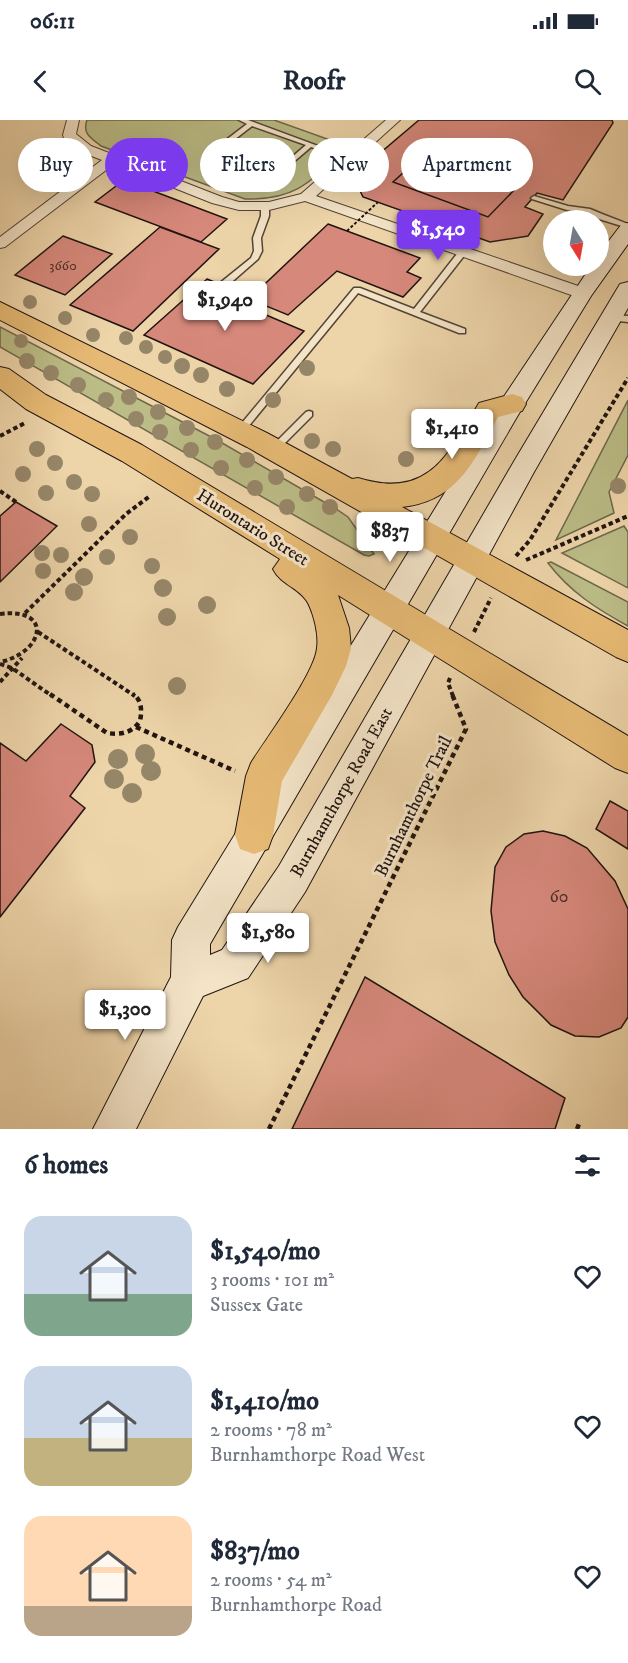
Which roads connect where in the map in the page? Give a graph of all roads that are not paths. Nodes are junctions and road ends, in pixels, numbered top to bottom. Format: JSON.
{"nodes":[{"id":1,"x":73,"y":120,"type":"edge"},
{"id":2,"x":242,"y":120,"type":"edge"},
{"id":3,"x":394,"y":120,"type":"edge"},
{"id":4,"x":251,"y":124,"type":"junction"},
{"id":5,"x":374,"y":138,"type":"edge"},
{"id":6,"x":308,"y":144,"type":"edge"},
{"id":7,"x":308,"y":147,"type":"edge"},
{"id":8,"x":105,"y":157,"type":"edge"},
{"id":9,"x":105,"y":165,"type":"edge"},
{"id":10,"x":188,"y":189,"type":"edge"},
{"id":11,"x":312,"y":192,"type":"edge"},
{"id":12,"x":306,"y":197,"type":"junction"},
{"id":13,"x":534,"y":198,"type":"dead end"},
{"id":14,"x":265,"y":206,"type":"junction"},
{"id":15,"x":628,"y":227,"type":"edge"},
{"id":16,"x":0,"y":244,"type":"edge"},
{"id":17,"x":463,"y":252,"type":"junction"},
{"id":18,"x":223,"y":285,"type":"dead end"},
{"id":19,"x":628,"y":290,"type":"edge"},
{"id":20,"x":582,"y":293,"type":"junction"},
{"id":21,"x":0,"y":310,"type":"edge"},
{"id":22,"x":415,"y":313,"type":"junction"},
{"id":23,"x":620,"y":318,"type":"edge"},
{"id":24,"x":462,"y":331,"type":"dead end"},
{"id":25,"x":0,"y":376,"type":"edge"},
{"id":26,"x":512,"y":404,"type":"junction"},
{"id":27,"x":309,"y":414,"type":"dead end"},
{"id":28,"x":258,"y":440,"type":"junction"},
{"id":29,"x":132,"y":453,"type":"junction"},
{"id":30,"x":431,"y":538,"type":"junction"},
{"id":31,"x":471,"y":561,"type":"junction"},
{"id":32,"x":389,"y":611,"type":"junction"},
{"id":33,"x":429,"y":636,"type":"junction"},
{"id":34,"x":628,"y":647,"type":"edge"},
{"id":35,"x":628,"y":756,"type":"edge"},
{"id":36,"x":254,"y":835,"type":"junction"},
{"id":37,"x":190,"y":981,"type":"junction"},
{"id":38,"x":114,"y":1129,"type":"edge"}],
"edges":[{"from":1,"to":8,"type":"street"},
{"from":2,"to":4,"type":"lane"},
{"from":3,"to":5,"type":"street"},
{"from":4,"to":6,"type":"lane"},
{"from":4,"to":7,"type":"lane"},
{"from":9,"to":16,"type":"street"},
{"from":10,"to":14,"type":"street"},
{"from":11,"to":12,"type":"street"},
{"from":12,"to":14,"type":"street"},
{"from":12,"to":17,"type":"street"},
{"from":13,"to":15,"type":"lane"},
{"from":14,"to":18,"type":"lane"},
{"from":15,"to":20,"type":"main road"},
{"from":17,"to":20,"type":"street"},
{"from":17,"to":22,"type":"lane"},
{"from":19,"to":23,"type":"main road","name":"Burnhamthorpe Road East"},
{"from":20,"to":26,"type":"main road"},
{"from":21,"to":28,"type":"main road"},
{"from":22,"to":24,"type":"lane"},
{"from":22,"to":28,"type":"lane"},
{"from":23,"to":31,"type":"main road","name":"Burnhamthorpe Road East"},
{"from":25,"to":29,"type":"main road","name":"Hurontario Street"},
{"from":26,"to":28,"type":"main road"},
{"from":26,"to":30,"type":"main road"},
{"from":27,"to":28,"type":"lane"},
{"from":28,"to":30,"type":"main road"},
{"from":29,"to":32,"type":"main road","name":"Hurontario Street"},
{"from":29,"to":36,"type":"main road"},
{"from":30,"to":31,"type":"main road"},
{"from":30,"to":32,"type":"main road"},
{"from":31,"to":33,"type":"main road","name":"Burnhamthorpe Road East"},
{"from":31,"to":34,"type":"main road"},
{"from":32,"to":33,"type":"main road","name":"Hurontario Street"},
{"from":32,"to":36,"type":"main road"},
{"from":33,"to":35,"type":"main road","name":"Hurontario Street"},
{"from":33,"to":37,"type":"main road","name":"Burnhamthorpe Road East"},
{"from":36,"to":37,"type":"main road"},
{"from":37,"to":38,"type":"main road"}]}
